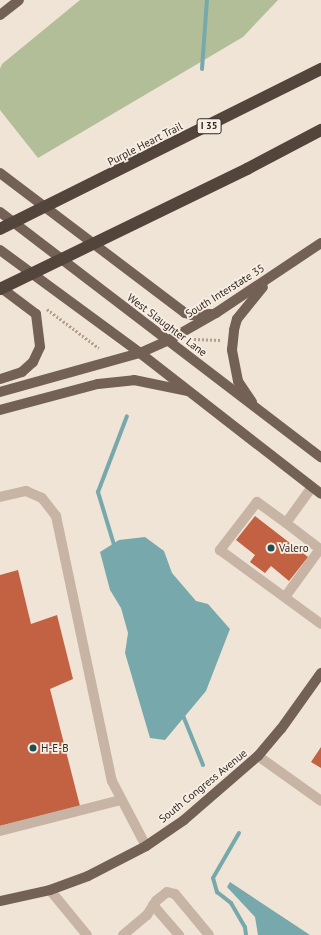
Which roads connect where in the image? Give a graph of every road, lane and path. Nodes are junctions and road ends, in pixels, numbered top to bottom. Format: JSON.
{"nodes":[{"id":1,"x":19,"y":0,"type":"edge"},
{"id":2,"x":1,"y":15,"type":"edge"},
{"id":3,"x":321,"y":69,"type":"edge"},
{"id":4,"x":321,"y":130,"type":"edge"},
{"id":5,"x":0,"y":173,"type":"edge"},
{"id":6,"x":0,"y":212,"type":"edge"},
{"id":7,"x":0,"y":229,"type":"edge"},
{"id":8,"x":321,"y":243,"type":"edge"},
{"id":9,"x":0,"y":250,"type":"edge"},
{"id":10,"x":276,"y":274,"type":"junction"},
{"id":11,"x":0,"y":288,"type":"edge"},
{"id":12,"x":45,"y":308,"type":"dead end"},
{"id":13,"x":216,"y":313,"type":"junction"},
{"id":14,"x":193,"y":339,"type":"dead end"},
{"id":15,"x":224,"y":340,"type":"dead end"},
{"id":16,"x":167,"y":341,"type":"junction"},
{"id":17,"x":99,"y":348,"type":"dead end"},
{"id":18,"x":140,"y":353,"type":"junction"},
{"id":19,"x":0,"y":379,"type":"edge"},
{"id":20,"x":189,"y":391,"type":"junction"},
{"id":21,"x":0,"y":392,"type":"edge"},
{"id":22,"x":256,"y":408,"type":"junction"},
{"id":23,"x":0,"y":410,"type":"edge"},
{"id":24,"x":321,"y":457,"type":"edge"},
{"id":25,"x":312,"y":487,"type":"junction"},
{"id":26,"x":321,"y":494,"type":"edge"},
{"id":27,"x":0,"y":498,"type":"edge"},
{"id":28,"x":286,"y":523,"type":"junction"},
{"id":29,"x":285,"y":597,"type":"junction"},
{"id":30,"x":321,"y":624,"type":"edge"},
{"id":31,"x":321,"y":673,"type":"edge"},
{"id":32,"x":258,"y":756,"type":"junction"},
{"id":33,"x":121,"y":800,"type":"junction"},
{"id":34,"x":321,"y":801,"type":"edge"},
{"id":35,"x":0,"y":831,"type":"edge"},
{"id":36,"x":146,"y":846,"type":"junction"},
{"id":37,"x":50,"y":890,"type":"junction"},
{"id":38,"x":0,"y":901,"type":"edge"},
{"id":39,"x":154,"y":905,"type":"junction"},
{"id":40,"x":82,"y":934,"type":"edge"},
{"id":41,"x":123,"y":935,"type":"edge"},
{"id":42,"x":179,"y":935,"type":"edge"},
{"id":43,"x":209,"y":935,"type":"edge"}],
"edges":[{"from":1,"to":2,"type":"main road"},
{"from":3,"to":7,"type":"highway","name":"Purple Heart Trail","number":"I 35"},
{"from":4,"to":11,"type":"highway"},
{"from":5,"to":13,"type":"main road"},
{"from":6,"to":16,"type":"main road","name":"West Slaughter Lane"},
{"from":8,"to":10,"type":"main road","name":"South Interstate 35"},
{"from":9,"to":18,"type":"main road"},
{"from":10,"to":13,"type":"main road","name":"South Interstate 35"},
{"from":10,"to":22,"type":"main road"},
{"from":11,"to":19,"type":"main road"},
{"from":12,"to":17,"type":"path"},
{"from":13,"to":16,"type":"main road","name":"South Interstate 35"},
{"from":14,"to":15,"type":"path"},
{"from":16,"to":18,"type":"main road","name":"South Interstate 35"},
{"from":16,"to":22,"type":"main road","name":"West Slaughter Lane"},
{"from":18,"to":20,"type":"main road"},
{"from":18,"to":21,"type":"main road","name":"South Interstate 35"},
{"from":20,"to":23,"type":"main road"},
{"from":20,"to":25,"type":"main road"},
{"from":22,"to":24,"type":"main road","name":"West Slaughter Lane"},
{"from":25,"to":26,"type":"main road"},
{"from":25,"to":28,"type":"lane"},
{"from":27,"to":33,"type":"lane"},
{"from":28,"to":29,"type":"lane"},
{"from":28,"to":29,"type":"lane"},
{"from":29,"to":30,"type":"lane"},
{"from":31,"to":32,"type":"main road","name":"South Congress Avenue"},
{"from":32,"to":34,"type":"lane"},
{"from":32,"to":36,"type":"main road","name":"South Congress Avenue"},
{"from":33,"to":35,"type":"lane"},
{"from":33,"to":36,"type":"lane"},
{"from":36,"to":37,"type":"main road","name":"South Congress Avenue"},
{"from":37,"to":38,"type":"main road","name":"South Congress Avenue"},
{"from":37,"to":40,"type":"lane"},
{"from":39,"to":41,"type":"lane"},
{"from":39,"to":42,"type":"lane"},
{"from":39,"to":43,"type":"lane"}]}
